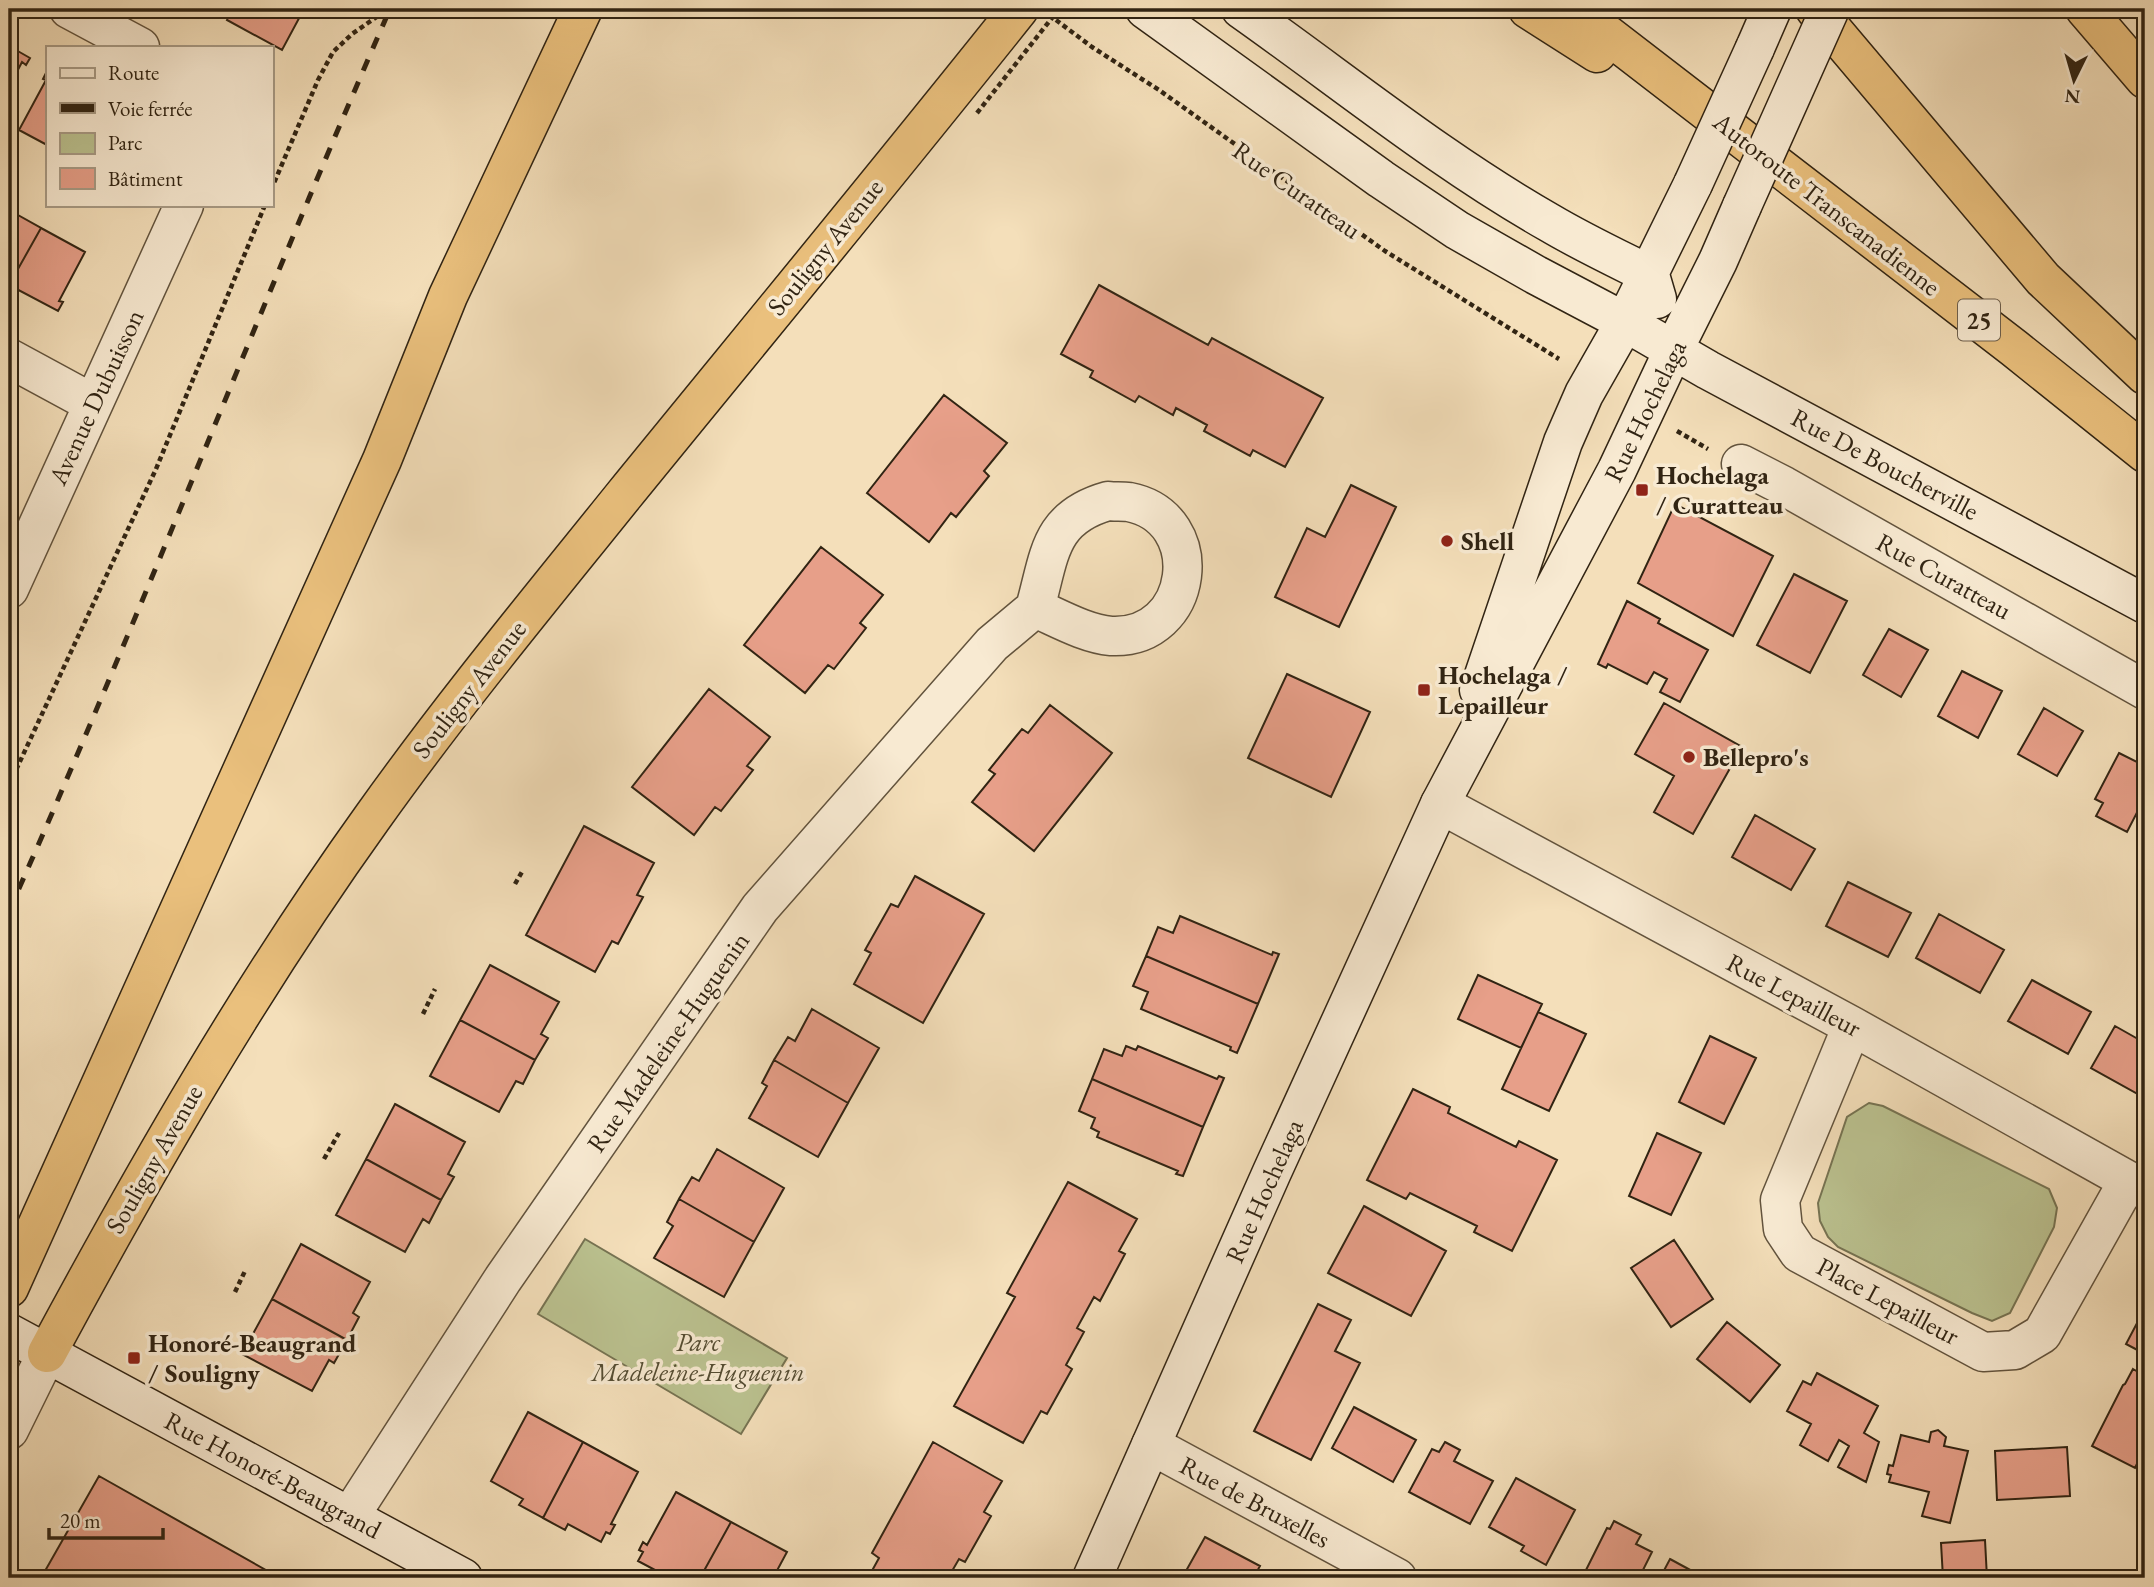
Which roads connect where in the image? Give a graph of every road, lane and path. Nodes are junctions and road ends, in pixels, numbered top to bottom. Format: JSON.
{"nodes":[{"id":1,"x":69,"y":9,"type":"edge"},
{"id":2,"x":388,"y":9,"type":"edge"},
{"id":3,"x":583,"y":9,"type":"edge"},
{"id":4,"x":1019,"y":9,"type":"edge"},
{"id":5,"x":1042,"y":9,"type":"edge"},
{"id":6,"x":1059,"y":9,"type":"edge"},
{"id":7,"x":1144,"y":9,"type":"edge"},
{"id":8,"x":1241,"y":9,"type":"edge"},
{"id":9,"x":1528,"y":9,"type":"edge"},
{"id":10,"x":1574,"y":9,"type":"edge"},
{"id":11,"x":1772,"y":9,"type":"edge"},
{"id":12,"x":1815,"y":9,"type":"edge"},
{"id":13,"x":1830,"y":9,"type":"edge"},
{"id":14,"x":2085,"y":9,"type":"edge"},
{"id":15,"x":138,"y":46,"type":"edge"},
{"id":16,"x":2145,"y":79,"type":"edge"},
{"id":17,"x":966,"y":109,"type":"junction"},
{"id":18,"x":273,"y":185,"type":"edge"},
{"id":19,"x":1809,"y":191,"type":"junction"},
{"id":20,"x":184,"y":206,"type":"edge"},
{"id":21,"x":265,"y":206,"type":"edge"},
{"id":22,"x":1650,"y":275,"type":"junction"},
{"id":23,"x":1625,"y":322,"type":"junction"},
{"id":24,"x":1673,"y":351,"type":"junction"},
{"id":25,"x":9,"y":358,"type":"edge"},
{"id":26,"x":1560,"y":359,"type":"dead end"},
{"id":27,"x":2145,"y":375,"type":"edge"},
{"id":28,"x":92,"y":403,"type":"junction"},
{"id":29,"x":1681,"y":433,"type":"dead end"},
{"id":30,"x":1703,"y":447,"type":"dead end"},
{"id":31,"x":2145,"y":453,"type":"edge"},
{"id":32,"x":1741,"y":464,"type":"dead end"},
{"id":33,"x":9,"y":589,"type":"edge"},
{"id":34,"x":2145,"y":604,"type":"edge"},
{"id":35,"x":1035,"y":608,"type":"dead end"},
{"id":36,"x":2145,"y":690,"type":"edge"},
{"id":37,"x":9,"y":785,"type":"edge"},
{"id":38,"x":1440,"y":804,"type":"junction"},
{"id":39,"x":523,"y":870,"type":"dead end"},
{"id":40,"x":515,"y":884,"type":"dead end"},
{"id":41,"x":436,"y":989,"type":"dead end"},
{"id":42,"x":423,"y":1014,"type":"dead end"},
{"id":43,"x":1852,"y":1026,"type":"junction"},
{"id":44,"x":339,"y":1133,"type":"dead end"},
{"id":45,"x":324,"y":1159,"type":"dead end"},
{"id":46,"x":2137,"y":1186,"type":"edge"},
{"id":47,"x":245,"y":1271,"type":"dead end"},
{"id":48,"x":9,"y":1288,"type":"edge"},
{"id":49,"x":235,"y":1292,"type":"dead end"},
{"id":50,"x":9,"y":1333,"type":"edge"},
{"id":51,"x":47,"y":1353,"type":"junction"},
{"id":52,"x":9,"y":1430,"type":"edge"},
{"id":53,"x":1151,"y":1445,"type":"junction"},
{"id":54,"x":351,"y":1516,"type":"junction"},
{"id":55,"x":463,"y":1578,"type":"edge"},
{"id":56,"x":1092,"y":1578,"type":"edge"},
{"id":57,"x":1397,"y":1578,"type":"edge"}],
"edges":[{"from":1,"to":15,"type":"main road"},
{"from":2,"to":18,"type":"path"},
{"from":3,"to":48,"type":"highway"},
{"from":4,"to":17,"type":"highway","name":"Souligny Avenue"},
{"from":5,"to":26,"type":"path","name":"Rue Curatteau"},
{"from":6,"to":17,"type":"path","bridge":true},
{"from":7,"to":23,"type":"main road"},
{"from":8,"to":22,"type":"main road"},
{"from":9,"to":19,"type":"highway"},
{"from":10,"to":19,"type":"highway","name":"Autoroute Transcanadienne","number":"25"},
{"from":11,"to":22,"type":"main road","name":"Rue Hochelaga","bridge":true},
{"from":12,"to":27,"type":"highway"},
{"from":13,"to":24,"type":"main road","name":"Rue Hochelaga","bridge":true},
{"from":14,"to":16,"type":"highway"},
{"from":17,"to":51,"type":"highway","name":"Souligny Avenue"},
{"from":19,"to":31,"type":"highway","name":"Autoroute Transcanadienne","number":"25"},
{"from":20,"to":28,"type":"main road","name":"Avenue Dubuisson"},
{"from":21,"to":37,"type":"path"},
{"from":22,"to":23,"type":"main road","name":"Rue Hochelaga"},
{"from":22,"to":24,"type":"main road"},
{"from":23,"to":24,"type":"main road","name":"Rue De Boucherville"},
{"from":23,"to":38,"type":"main road","name":"Rue Hochelaga"},
{"from":24,"to":34,"type":"main road","name":"Rue De Boucherville"},
{"from":24,"to":38,"type":"main road","name":"Rue Hochelaga"},
{"from":25,"to":28,"type":"main road"},
{"from":28,"to":33,"type":"main road","name":"Avenue Dubuisson"},
{"from":29,"to":30,"type":"path"},
{"from":32,"to":36,"type":"main road","name":"Rue Curatteau"},
{"from":35,"to":54,"type":"main road","name":"Rue Madeleine-Huguenin"},
{"from":38,"to":43,"type":"main road","name":"Rue Lepailleur"},
{"from":38,"to":53,"type":"main road","name":"Rue Hochelaga"},
{"from":39,"to":40,"type":"path"},
{"from":41,"to":42,"type":"path"},
{"from":43,"to":46,"type":"main road","name":"Rue Lepailleur"},
{"from":43,"to":46,"type":"main road","name":"Place Lepailleur"},
{"from":44,"to":45,"type":"path"},
{"from":47,"to":49,"type":"path"},
{"from":50,"to":51,"type":"main road","name":"Rue Honoré-Beaugrand"},
{"from":51,"to":52,"type":"main road","name":"Souligny Avenue"},
{"from":51,"to":54,"type":"main road","name":"Rue Honoré-Beaugrand"},
{"from":53,"to":56,"type":"main road","name":"Rue Hochelaga"},
{"from":53,"to":57,"type":"main road","name":"Rue de Bruxelles"},
{"from":54,"to":55,"type":"main road","name":"Rue Honoré-Beaugrand"}]}
